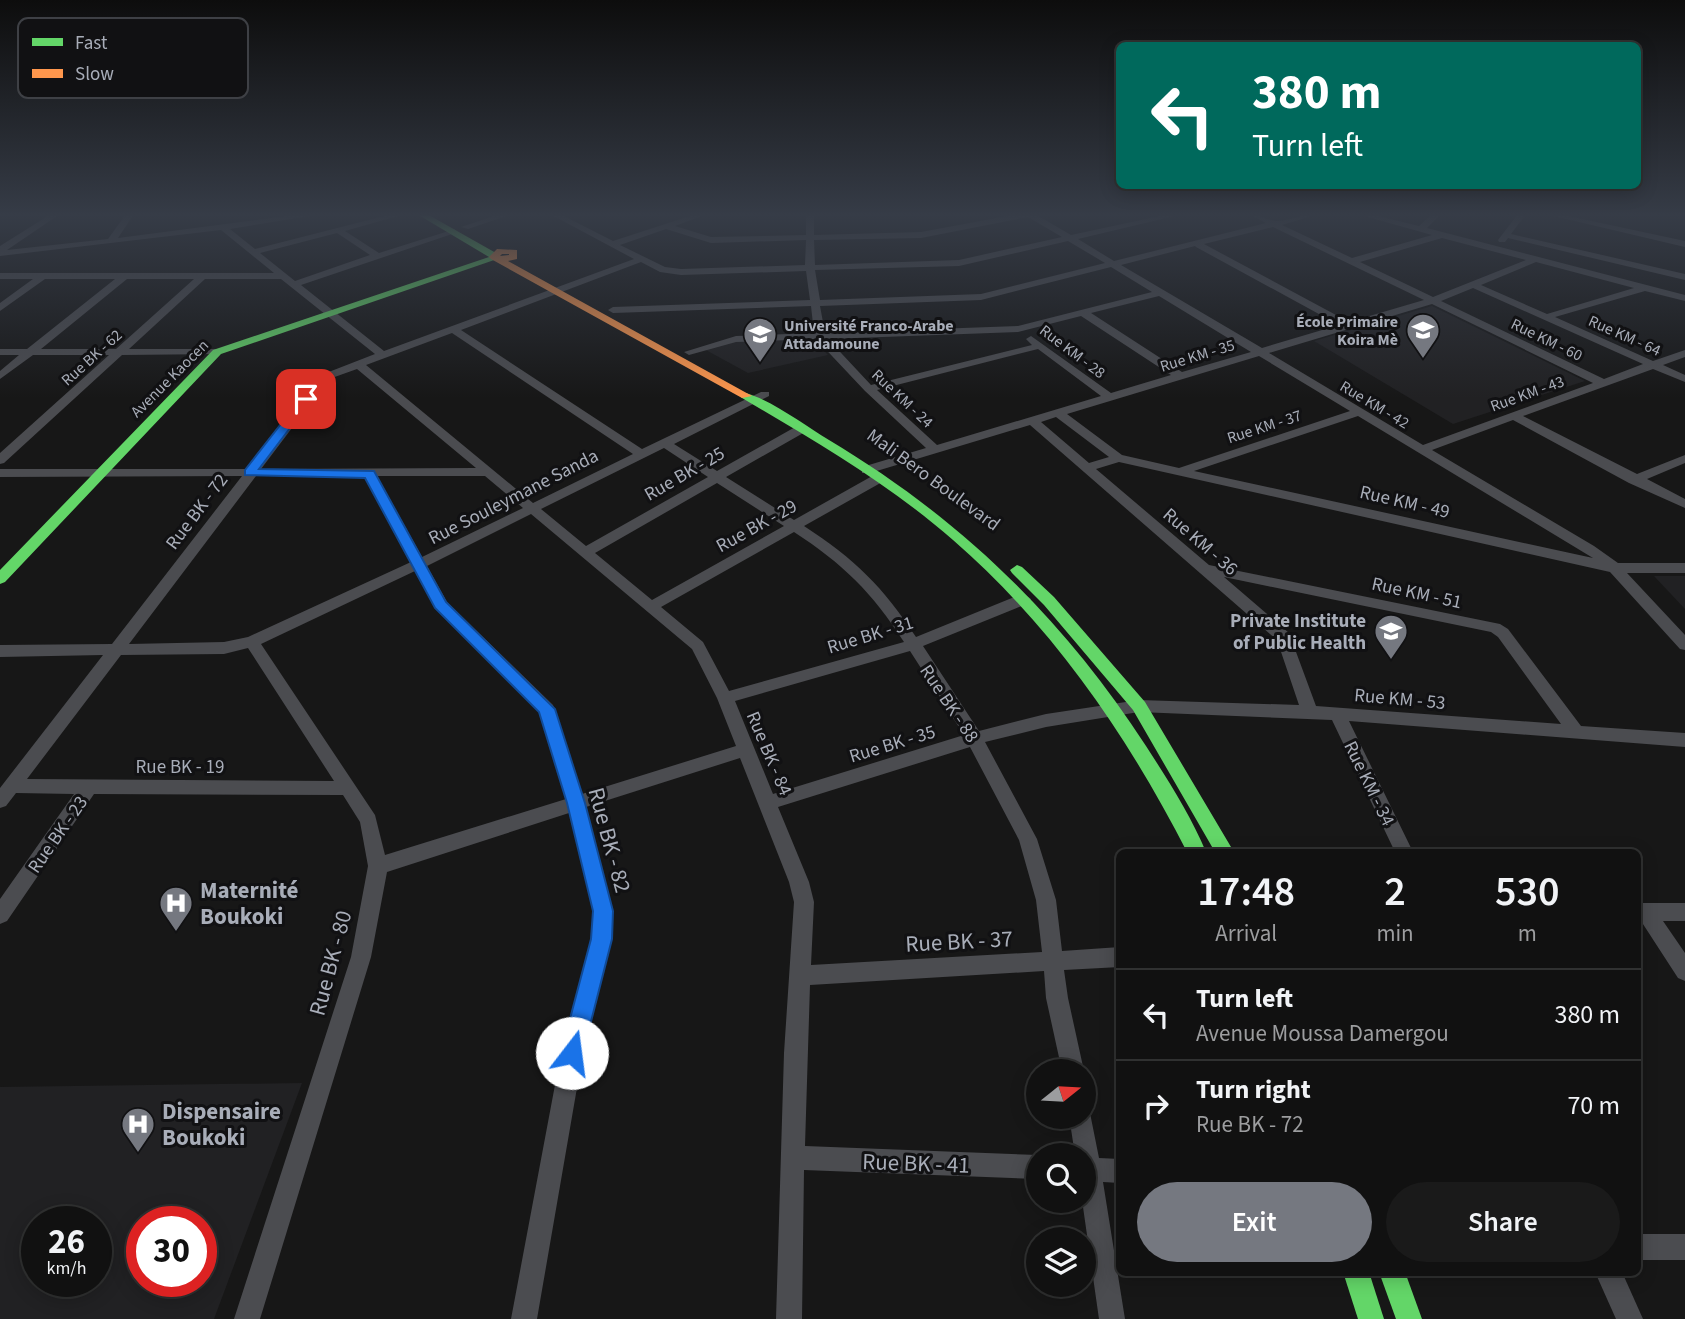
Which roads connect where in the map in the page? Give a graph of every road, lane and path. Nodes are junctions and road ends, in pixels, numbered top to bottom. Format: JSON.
{"nodes":[{"id":1,"x":0,"y":276,"type":"edge"},
{"id":2,"x":125,"y":276,"type":"junction"},
{"id":3,"x":284,"y":276,"type":"joint"},
{"id":4,"x":321,"y":276,"type":"edge"},
{"id":5,"x":441,"y":276,"type":"edge"},
{"id":6,"x":540,"y":276,"type":"edge"},
{"id":7,"x":599,"y":276,"type":"edge"},
{"id":8,"x":811,"y":276,"type":"edge"},
{"id":9,"x":1071,"y":276,"type":"edge"},
{"id":10,"x":1131,"y":276,"type":"edge"},
{"id":11,"x":1255,"y":276,"type":"edge"},
{"id":12,"x":1378,"y":276,"type":"edge"},
{"id":13,"x":1499,"y":276,"type":"edge"},
{"id":14,"x":1594,"y":276,"type":"edge"},
{"id":15,"x":42,"y":277,"type":"junction"},
{"id":16,"x":202,"y":277,"type":"junction"},
{"id":17,"x":295,"y":284,"type":"junction"},
{"id":18,"x":1476,"y":286,"type":"junction"},
{"id":19,"x":1643,"y":288,"type":"junction"},
{"id":20,"x":565,"y":289,"type":"junction"},
{"id":21,"x":1158,"y":293,"type":"junction"},
{"id":22,"x":1685,"y":298,"type":"edge"},
{"id":23,"x":1432,"y":301,"type":"junction"},
{"id":24,"x":816,"y":302,"type":"junction"},
{"id":25,"x":0,"y":308,"type":"edge"},
{"id":26,"x":613,"y":310,"type":"junction"},
{"id":27,"x":330,"y":312,"type":"junction"},
{"id":28,"x":1084,"y":313,"type":"junction"},
{"id":29,"x":1546,"y":317,"type":"junction"},
{"id":30,"x":1348,"y":326,"type":"junction"},
{"id":31,"x":1018,"y":329,"type":"junction"},
{"id":32,"x":455,"y":330,"type":"junction"},
{"id":33,"x":645,"y":334,"type":"junction"},
{"id":34,"x":820,"y":337,"type":"junction"},
{"id":35,"x":1039,"y":346,"type":"junction"},
{"id":36,"x":0,"y":352,"type":"edge"},
{"id":37,"x":30,"y":352,"type":"junction"},
{"id":38,"x":217,"y":352,"type":"junction"},
{"id":39,"x":689,"y":352,"type":"junction"},
{"id":40,"x":1259,"y":352,"type":"junction"},
{"id":41,"x":119,"y":353,"type":"junction"},
{"id":42,"x":1685,"y":353,"type":"edge"},
{"id":43,"x":384,"y":356,"type":"junction"},
{"id":44,"x":358,"y":364,"type":"junction"},
{"id":45,"x":1653,"y":365,"type":"junction"},
{"id":46,"x":0,"y":376,"type":"edge"},
{"id":47,"x":1180,"y":376,"type":"junction"},
{"id":48,"x":1685,"y":379,"type":"edge"},
{"id":49,"x":1601,"y":382,"type":"junction"},
{"id":50,"x":869,"y":389,"type":"junction"},
{"id":51,"x":759,"y":397,"type":"junction"},
{"id":52,"x":1109,"y":397,"type":"junction"},
{"id":53,"x":1358,"y":412,"type":"junction"},
{"id":54,"x":1060,"y":414,"type":"junction"},
{"id":55,"x":1512,"y":415,"type":"junction"},
{"id":56,"x":1034,"y":422,"type":"junction"},
{"id":57,"x":801,"y":429,"type":"junction"},
{"id":58,"x":664,"y":443,"type":"junction"},
{"id":59,"x":934,"y":449,"type":"junction"},
{"id":60,"x":1420,"y":450,"type":"junction"},
{"id":61,"x":640,"y":454,"type":"junction"},
{"id":62,"x":1118,"y":458,"type":"junction"},
{"id":63,"x":1685,"y":459,"type":"edge"},
{"id":64,"x":0,"y":460,"type":"edge"},
{"id":65,"x":1087,"y":468,"type":"junction"},
{"id":66,"x":877,"y":471,"type":"junction"},
{"id":67,"x":1181,"y":471,"type":"junction"},
{"id":68,"x":102,"y":472,"type":"junction"},
{"id":69,"x":486,"y":472,"type":"junction"},
{"id":70,"x":0,"y":473,"type":"edge"},
{"id":71,"x":250,"y":473,"type":"junction"},
{"id":72,"x":369,"y":474,"type":"junction"},
{"id":73,"x":715,"y":476,"type":"junction"},
{"id":74,"x":1634,"y":480,"type":"junction"},
{"id":75,"x":1685,"y":504,"type":"edge"},
{"id":76,"x":530,"y":509,"type":"junction"},
{"id":77,"x":794,"y":527,"type":"junction"},
{"id":78,"x":586,"y":552,"type":"junction"},
{"id":79,"x":417,"y":565,"type":"junction"},
{"id":80,"x":1201,"y":568,"type":"junction"},
{"id":81,"x":1615,"y":568,"type":"junction"},
{"id":82,"x":1685,"y":568,"type":"edge"},
{"id":83,"x":0,"y":579,"type":"edge"},
{"id":84,"x":1024,"y":599,"type":"junction"},
{"id":85,"x":652,"y":606,"type":"junction"},
{"id":86,"x":252,"y":642,"type":"junction"},
{"id":87,"x":911,"y":645,"type":"junction"},
{"id":88,"x":1685,"y":645,"type":"edge"},
{"id":89,"x":114,"y":650,"type":"junction"},
{"id":90,"x":0,"y":651,"type":"edge"},
{"id":91,"x":724,"y":698,"type":"junction"},
{"id":92,"x":1139,"y":706,"type":"junction"},
{"id":93,"x":1111,"y":709,"type":"junction"},
{"id":94,"x":1310,"y":712,"type":"junction"},
{"id":95,"x":1336,"y":714,"type":"junction"},
{"id":96,"x":1577,"y":733,"type":"junction"},
{"id":97,"x":975,"y":739,"type":"junction"},
{"id":98,"x":1685,"y":740,"type":"edge"},
{"id":99,"x":744,"y":750,"type":"junction"},
{"id":100,"x":89,"y":787,"type":"junction"},
{"id":101,"x":349,"y":788,"type":"junction"},
{"id":102,"x":6,"y":793,"type":"edge"},
{"id":103,"x":576,"y":803,"type":"junction"},
{"id":104,"x":768,"y":803,"type":"junction"},
{"id":105,"x":1195,"y":849,"type":"edge"},
{"id":106,"x":1223,"y":849,"type":"edge"},
{"id":107,"x":1403,"y":849,"type":"edge"},
{"id":108,"x":378,"y":866,"type":"junction"},
{"id":109,"x":1642,"y":912,"type":"edge"},
{"id":110,"x":1685,"y":912,"type":"edge"},
{"id":111,"x":0,"y":915,"type":"edge"},
{"id":112,"x":1116,"y":957,"type":"edge"},
{"id":113,"x":1053,"y":961,"type":"junction"},
{"id":114,"x":1685,"y":971,"type":"edge"},
{"id":115,"x":802,"y":975,"type":"junction"},
{"id":116,"x":1070,"y":1059,"type":"edge"},
{"id":117,"x":795,"y":1158,"type":"junction"},
{"id":118,"x":1026,"y":1167,"type":"edge"},
{"id":119,"x":1096,"y":1170,"type":"edge"},
{"id":120,"x":1116,"y":1171,"type":"edge"},
{"id":121,"x":1094,"y":1213,"type":"edge"},
{"id":122,"x":1641,"y":1247,"type":"edge"},
{"id":123,"x":1685,"y":1247,"type":"edge"},
{"id":124,"x":1357,"y":1276,"type":"edge"},
{"id":125,"x":1393,"y":1276,"type":"edge"},
{"id":126,"x":1610,"y":1276,"type":"edge"},
{"id":127,"x":247,"y":1319,"type":"edge"},
{"id":128,"x":524,"y":1319,"type":"edge"},
{"id":129,"x":789,"y":1319,"type":"edge"},
{"id":130,"x":1112,"y":1319,"type":"edge"},
{"id":131,"x":1371,"y":1319,"type":"edge"},
{"id":132,"x":1409,"y":1319,"type":"edge"},
{"id":133,"x":1630,"y":1319,"type":"edge"}],
"edges":[{"from":1,"to":15,"type":"street"},
{"from":2,"to":15,"type":"street"},
{"from":2,"to":16,"type":"street"},
{"from":2,"to":37,"type":"street"},
{"from":3,"to":16,"type":"street"},
{"from":3,"to":17,"type":"street"},
{"from":4,"to":17,"type":"street"},
{"from":5,"to":27,"type":"main road","name":"Avenue Kaocen"},
{"from":6,"to":20,"type":"main road","name":"Mali Bero Boulevard"},
{"from":7,"to":20,"type":"street","name":"Rue BK - 72"},
{"from":8,"to":24,"type":"street"},
{"from":9,"to":24,"type":"street"},
{"from":10,"to":21,"type":"street","name":"Rue KM - 42"},
{"from":11,"to":30,"type":"street"},
{"from":12,"to":23,"type":"street","name":"Rue KM - 60"},
{"from":13,"to":18,"type":"street","name":"Rue KM - 35"},
{"from":14,"to":19,"type":"street"},
{"from":15,"to":25,"type":"street"},
{"from":16,"to":41,"type":"street","name":"Rue BK - 62"},
{"from":17,"to":27,"type":"street"},
{"from":18,"to":23,"type":"street","name":"Rue KM - 35"},
{"from":18,"to":29,"type":"street","name":"Rue KM - 64"},
{"from":19,"to":22,"type":"street"},
{"from":19,"to":29,"type":"street"},
{"from":20,"to":26,"type":"main road","name":"Mali Bero Boulevard"},
{"from":20,"to":32,"type":"street","name":"Rue BK - 72"},
{"from":20,"to":33,"type":"main road","name":"Mali Bero Boulevard"},
{"from":21,"to":28,"type":"street"},
{"from":21,"to":40,"type":"street","name":"Rue KM - 42"},
{"from":23,"to":30,"type":"street","name":"Rue KM - 35"},
{"from":23,"to":49,"type":"street","name":"Rue KM - 60"},
{"from":24,"to":26,"type":"street"},
{"from":24,"to":34,"type":"street"},
{"from":26,"to":33,"type":"main road","name":"Mali Bero Boulevard"},
{"from":27,"to":38,"type":"main road","name":"Avenue Kaocen"},
{"from":27,"to":43,"type":"street"},
{"from":28,"to":31,"type":"street"},
{"from":28,"to":47,"type":"street"},
{"from":29,"to":45,"type":"street","name":"Rue KM - 64"},
{"from":30,"to":40,"type":"street","name":"Rue KM - 35"},
{"from":31,"to":34,"type":"street"},
{"from":31,"to":35,"type":"street","name":"Rue KM - 28"},
{"from":32,"to":43,"type":"street","name":"Rue BK - 72"},
{"from":32,"to":61,"type":"street"},
{"from":33,"to":39,"type":"main road","name":"Mali Bero Boulevard"},
{"from":33,"to":51,"type":"main road","name":"Mali Bero Boulevard"},
{"from":34,"to":39,"type":"street"},
{"from":34,"to":50,"type":"street","name":"Rue KM - 24"},
{"from":35,"to":50,"type":"street"},
{"from":35,"to":52,"type":"street","name":"Rue KM - 28"},
{"from":36,"to":37,"type":"street"},
{"from":37,"to":41,"type":"street"},
{"from":37,"to":46,"type":"street"},
{"from":38,"to":41,"type":"street"},
{"from":38,"to":68,"type":"main road","name":"Avenue Kaocen"},
{"from":39,"to":51,"type":"main road","name":"Mali Bero Boulevard"},
{"from":40,"to":47,"type":"street","name":"Rue KM - 35"},
{"from":40,"to":53,"type":"street","name":"Rue KM - 42"},
{"from":41,"to":64,"type":"street","name":"Rue BK - 62"},
{"from":42,"to":45,"type":"street","name":"Rue KM - 43"},
{"from":43,"to":44,"type":"street","name":"Rue BK - 72"},
{"from":44,"to":69,"type":"street","name":"Rue BK - 84"},
{"from":44,"to":71,"type":"street","name":"Rue BK - 72"},
{"from":45,"to":48,"type":"street","name":"Rue KM - 64"},
{"from":45,"to":49,"type":"street","name":"Rue KM - 43"},
{"from":47,"to":52,"type":"street","name":"Rue KM - 35"},
{"from":49,"to":55,"type":"street","name":"Rue KM - 43"},
{"from":50,"to":59,"type":"street","name":"Rue KM - 24"},
{"from":51,"to":57,"type":"main road","name":"Mali Bero Boulevard"},
{"from":51,"to":58,"type":"street","name":"Rue Souleymane Sanda"},
{"from":51,"to":66,"type":"main road","name":"Mali Bero Boulevard"},
{"from":52,"to":54,"type":"street","name":"Rue KM - 35"},
{"from":53,"to":60,"type":"street","name":"Rue KM - 42"},
{"from":53,"to":67,"type":"street","name":"Rue KM - 37"},
{"from":54,"to":56,"type":"street","name":"Rue KM - 35"},
{"from":54,"to":62,"type":"street","name":"Rue KM - 49"},
{"from":55,"to":60,"type":"street","name":"Rue KM - 43"},
{"from":55,"to":74,"type":"street"},
{"from":56,"to":59,"type":"street","name":"Rue KM - 35"},
{"from":56,"to":65,"type":"street","name":"Rue KM - 36"},
{"from":57,"to":66,"type":"main road","name":"Mali Bero Boulevard"},
{"from":57,"to":73,"type":"street","name":"Rue BK - 25"},
{"from":58,"to":61,"type":"street","name":"Rue Souleymane Sanda"},
{"from":58,"to":73,"type":"street","name":"Rue BK - 88"},
{"from":59,"to":66,"type":"street","name":"Rue KM - 35"},
{"from":60,"to":81,"type":"street","name":"Rue KM - 42"},
{"from":61,"to":76,"type":"street","name":"Rue Souleymane Sanda"},
{"from":62,"to":65,"type":"street","name":"Rue KM - 49"},
{"from":62,"to":67,"type":"street","name":"Rue KM - 49"},
{"from":63,"to":74,"type":"street"},
{"from":65,"to":80,"type":"street","name":"Rue KM - 36"},
{"from":66,"to":77,"type":"street","name":"Rue BK - 29"},
{"from":66,"to":84,"type":"main road","name":"Mali Bero Boulevard"},
{"from":66,"to":92,"type":"main road","name":"Mali Bero Boulevard"},
{"from":67,"to":81,"type":"street","name":"Rue KM - 49"},
{"from":68,"to":70,"type":"street"},
{"from":68,"to":71,"type":"street"},
{"from":68,"to":83,"type":"main road","name":"Avenue Kaocen"},
{"from":69,"to":72,"type":"street"},
{"from":69,"to":76,"type":"street","name":"Rue BK - 84"},
{"from":71,"to":72,"type":"street"},
{"from":71,"to":89,"type":"street","name":"Rue BK - 72"},
{"from":72,"to":79,"type":"street","name":"Rue BK - 82"},
{"from":73,"to":77,"type":"street","name":"Rue BK - 88"},
{"from":73,"to":78,"type":"street","name":"Rue BK - 25"},
{"from":74,"to":75,"type":"street"},
{"from":76,"to":78,"type":"street","name":"Rue BK - 84"},
{"from":76,"to":79,"type":"street","name":"Rue Souleymane Sanda"},
{"from":77,"to":85,"type":"street","name":"Rue BK - 29"},
{"from":77,"to":87,"type":"street","name":"Rue BK - 88"},
{"from":78,"to":85,"type":"street","name":"Rue BK - 84"},
{"from":79,"to":86,"type":"street","name":"Rue Souleymane Sanda"},
{"from":79,"to":103,"type":"street","name":"Rue BK - 82"},
{"from":80,"to":94,"type":"street","name":"Rue KM - 36"},
{"from":80,"to":96,"type":"street","name":"Rue KM - 51"},
{"from":81,"to":82,"type":"street","name":"Rue KM - 49"},
{"from":81,"to":88,"type":"street","name":"Rue KM - 42"},
{"from":84,"to":87,"type":"street","name":"Rue BK - 31"},
{"from":84,"to":93,"type":"main road","name":"Mali Bero Boulevard"},
{"from":85,"to":91,"type":"street","name":"Rue BK - 84"},
{"from":86,"to":89,"type":"street","name":"Rue Souleymane Sanda"},
{"from":86,"to":101,"type":"street","name":"Rue BK - 80"},
{"from":87,"to":91,"type":"street","name":"Rue BK - 31"},
{"from":87,"to":97,"type":"street","name":"Rue BK - 88"},
{"from":89,"to":90,"type":"street","name":"Rue Souleymane Sanda"},
{"from":89,"to":102,"type":"street","name":"Rue BK - 72"},
{"from":91,"to":99,"type":"street","name":"Rue BK - 84"},
{"from":92,"to":93,"type":"street","name":"Rue KM - 53"},
{"from":92,"to":94,"type":"street","name":"Rue KM - 53"},
{"from":92,"to":106,"type":"main road","name":"Mali Bero Boulevard"},
{"from":93,"to":97,"type":"street","name":"Rue BK - 35"},
{"from":93,"to":105,"type":"main road","name":"Mali Bero Boulevard"},
{"from":94,"to":95,"type":"street","name":"Rue KM - 53"},
{"from":95,"to":96,"type":"street","name":"Rue KM - 53"},
{"from":95,"to":107,"type":"street","name":"Rue KM - 34"},
{"from":96,"to":98,"type":"street","name":"Rue KM - 53"},
{"from":97,"to":104,"type":"street","name":"Rue BK - 35"},
{"from":97,"to":113,"type":"street","name":"Rue BK - 88"},
{"from":99,"to":103,"type":"street"},
{"from":99,"to":104,"type":"street","name":"Rue BK - 84"},
{"from":100,"to":101,"type":"street","name":"Rue BK - 19"},
{"from":100,"to":102,"type":"street","name":"Rue BK - 19"},
{"from":100,"to":111,"type":"street","name":"Rue BK - 23"},
{"from":101,"to":108,"type":"street","name":"Rue BK - 80"},
{"from":103,"to":108,"type":"street"},
{"from":103,"to":128,"type":"street","name":"Rue BK - 82"},
{"from":104,"to":115,"type":"street","name":"Rue BK - 84"},
{"from":108,"to":127,"type":"street","name":"Rue BK - 80"},
{"from":109,"to":110,"type":"street"},
{"from":109,"to":114,"type":"street"},
{"from":112,"to":113,"type":"street","name":"Rue BK - 37"},
{"from":113,"to":115,"type":"street","name":"Rue BK - 37"},
{"from":113,"to":116,"type":"street","name":"Rue BK - 88"},
{"from":115,"to":117,"type":"street","name":"Rue BK - 84"},
{"from":117,"to":118,"type":"street","name":"Rue BK - 41"},
{"from":117,"to":129,"type":"street","name":"Rue BK - 84"},
{"from":119,"to":120,"type":"street"},
{"from":121,"to":130,"type":"street"},
{"from":122,"to":123,"type":"street"},
{"from":124,"to":131,"type":"main road"},
{"from":125,"to":132,"type":"main road"},
{"from":126,"to":133,"type":"street"}]}
